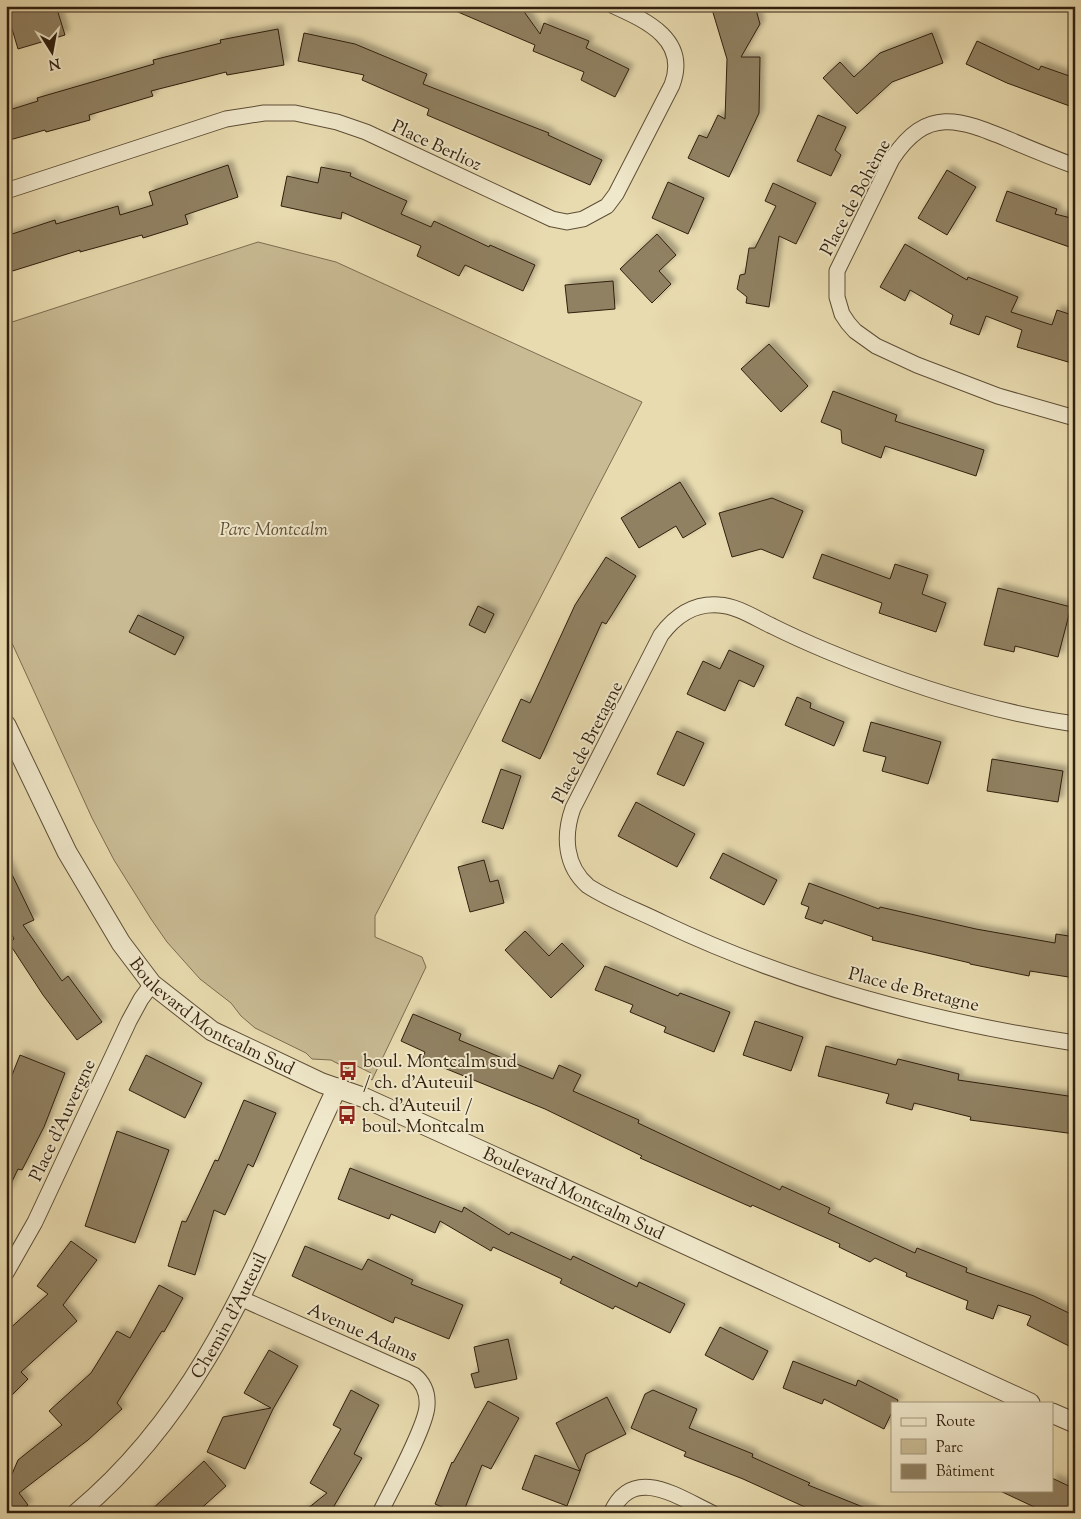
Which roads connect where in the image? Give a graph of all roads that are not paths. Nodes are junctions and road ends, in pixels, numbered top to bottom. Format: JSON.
{"nodes":[{"id":1,"x":614,"y":6,"type":"edge"},
{"id":2,"x":1075,"y":166,"type":"edge"},
{"id":3,"x":6,"y":191,"type":"edge"},
{"id":4,"x":1075,"y":418,"type":"edge"},
{"id":5,"x":1075,"y":724,"type":"edge"},
{"id":6,"x":6,"y":725,"type":"edge"},
{"id":7,"x":152,"y":984,"type":"junction"},
{"id":8,"x":1075,"y":1043,"type":"edge"},
{"id":9,"x":337,"y":1088,"type":"junction"},
{"id":10,"x":6,"y":1273,"type":"edge"},
{"id":11,"x":240,"y":1298,"type":"junction"},
{"id":12,"x":1028,"y":1402,"type":"edge"},
{"id":13,"x":1054,"y":1414,"type":"edge"},
{"id":14,"x":1075,"y":1423,"type":"edge"},
{"id":15,"x":77,"y":1513,"type":"edge"},
{"id":16,"x":380,"y":1513,"type":"edge"},
{"id":17,"x":611,"y":1513,"type":"edge"},
{"id":18,"x":712,"y":1513,"type":"edge"}],
"edges":[{"from":1,"to":3,"type":"street","name":"Place Berlioz"},
{"from":2,"to":4,"type":"street","name":"Place de Bohème"},
{"from":5,"to":8,"type":"street","name":"Place de Bretagne"},
{"from":6,"to":7,"type":"street","name":"Boulevard Montcalm Sud"},
{"from":7,"to":9,"type":"street","name":"Boulevard Montcalm Sud"},
{"from":7,"to":10,"type":"street","name":"Place d'Auvergne"},
{"from":9,"to":11,"type":"street","name":"Chemin d'Auteuil"},
{"from":9,"to":12,"type":"street","name":"Boulevard Montcalm Sud"},
{"from":11,"to":15,"type":"street","name":"Chemin d'Auteuil"},
{"from":11,"to":16,"type":"street","name":"Avenue Adams"},
{"from":13,"to":14,"type":"street"},
{"from":17,"to":18,"type":"street"}]}
